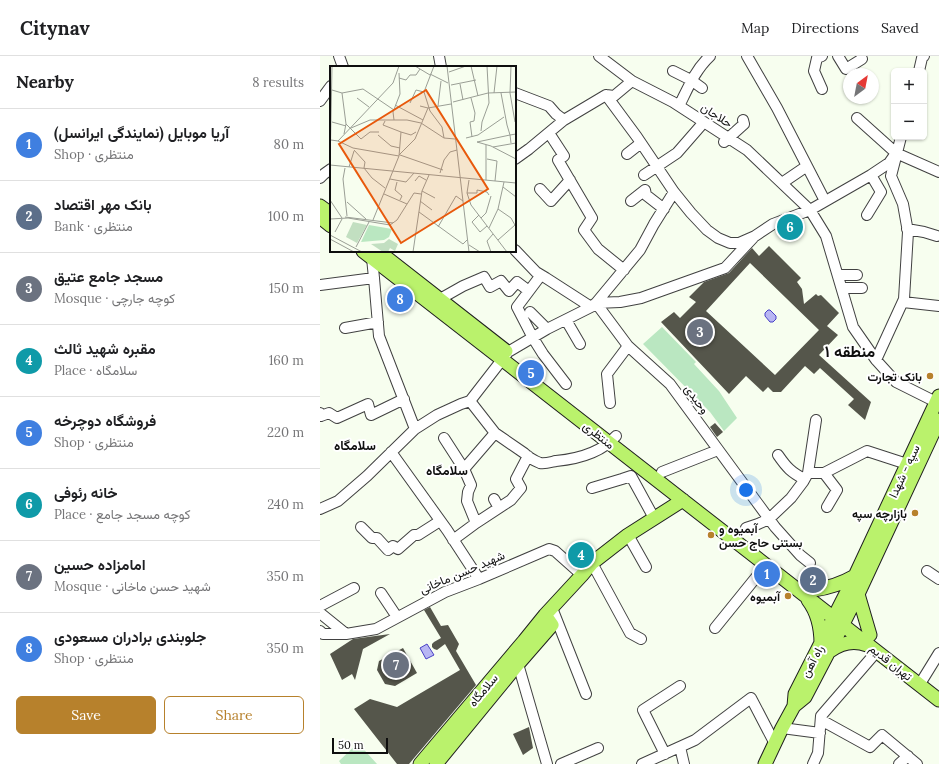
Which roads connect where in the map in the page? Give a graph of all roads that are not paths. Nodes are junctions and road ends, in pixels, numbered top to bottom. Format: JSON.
{"nodes":[{"id":1,"x":439,"y":56,"type":"edge"},
{"id":2,"x":599,"y":56,"type":"edge"},
{"id":3,"x":710,"y":56,"type":"edge"},
{"id":4,"x":747,"y":56,"type":"edge"},
{"id":5,"x":822,"y":56,"type":"edge"},
{"id":6,"x":838,"y":56,"type":"edge"},
{"id":7,"x":922,"y":57,"type":"edge"},
{"id":8,"x":862,"y":59,"type":"dead end"},
{"id":9,"x":441,"y":66,"type":"edge"},
{"id":10,"x":919,"y":68,"type":"edge"},
{"id":11,"x":674,"y":71,"type":"dead end"},
{"id":12,"x":692,"y":80,"type":"junction"},
{"id":13,"x":632,"y":81,"type":"junction"},
{"id":14,"x":330,"y":87,"type":"edge"},
{"id":15,"x":702,"y":88,"type":"dead end"},
{"id":16,"x":822,"y":89,"type":"dead end"},
{"id":17,"x":516,"y":93,"type":"edge"},
{"id":18,"x":606,"y":95,"type":"junction"},
{"id":19,"x":320,"y":101,"type":"edge"},
{"id":20,"x":679,"y":106,"type":"junction"},
{"id":21,"x":857,"y":118,"type":"dead end"},
{"id":22,"x":564,"y":120,"type":"junction"},
{"id":23,"x":743,"y":120,"type":"dead end"},
{"id":24,"x":704,"y":122,"type":"junction"},
{"id":25,"x":549,"y":133,"type":"junction"},
{"id":26,"x":726,"y":140,"type":"junction"},
{"id":27,"x":900,"y":140,"type":"edge"},
{"id":28,"x":641,"y":143,"type":"junction"},
{"id":29,"x":896,"y":153,"type":"junction"},
{"id":30,"x":627,"y":154,"type":"dead end"},
{"id":31,"x":516,"y":158,"type":"edge"},
{"id":32,"x":657,"y":166,"type":"junction"},
{"id":33,"x":807,"y":166,"type":"junction"},
{"id":34,"x":330,"y":169,"type":"edge"},
{"id":35,"x":939,"y":172,"type":"edge"},
{"id":36,"x":644,"y":175,"type":"dead end"},
{"id":37,"x":871,"y":175,"type":"junction"},
{"id":38,"x":320,"y":178,"type":"edge"},
{"id":39,"x":570,"y":180,"type":"junction"},
{"id":40,"x":782,"y":183,"type":"junction"},
{"id":41,"x":540,"y":189,"type":"dead end"},
{"id":42,"x":674,"y":192,"type":"junction"},
{"id":43,"x":631,"y":201,"type":"dead end"},
{"id":44,"x":825,"y":201,"type":"junction"},
{"id":45,"x":320,"y":206,"type":"edge"},
{"id":46,"x":664,"y":209,"type":"junction"},
{"id":47,"x":810,"y":210,"type":"junction"},
{"id":48,"x":330,"y":213,"type":"edge"},
{"id":49,"x":867,"y":215,"type":"dead end"},
{"id":50,"x":320,"y":217,"type":"edge"},
{"id":51,"x":330,"y":225,"type":"edge"},
{"id":52,"x":908,"y":229,"type":"junction"},
{"id":53,"x":755,"y":236,"type":"junction"},
{"id":54,"x":938,"y":236,"type":"dead end"},
{"id":55,"x":516,"y":251,"type":"edge"},
{"id":56,"x":372,"y":253,"type":"edge"},
{"id":57,"x":624,"y":270,"type":"junction"},
{"id":58,"x":541,"y":275,"type":"junction"},
{"id":59,"x":838,"y":275,"type":"junction"},
{"id":60,"x":857,"y":275,"type":"dead end"},
{"id":61,"x":374,"y":278,"type":"junction"},
{"id":62,"x":320,"y":284,"type":"edge"},
{"id":63,"x":842,"y":288,"type":"junction"},
{"id":64,"x":862,"y":288,"type":"dead end"},
{"id":65,"x":529,"y":292,"type":"junction"},
{"id":66,"x":440,"y":299,"type":"junction"},
{"id":67,"x":903,"y":302,"type":"junction"},
{"id":68,"x":593,"y":305,"type":"junction"},
{"id":69,"x":939,"y":306,"type":"edge"},
{"id":70,"x":530,"y":312,"type":"dead end"},
{"id":71,"x":566,"y":320,"type":"junction"},
{"id":72,"x":378,"y":322,"type":"junction"},
{"id":73,"x":345,"y":328,"type":"dead end"},
{"id":74,"x":546,"y":330,"type":"junction"},
{"id":75,"x":533,"y":338,"type":"junction"},
{"id":76,"x":580,"y":344,"type":"dead end"},
{"id":77,"x":628,"y":346,"type":"junction"},
{"id":78,"x":505,"y":356,"type":"junction"},
{"id":79,"x":876,"y":360,"type":"junction"},
{"id":80,"x":566,"y":384,"type":"dead end"},
{"id":81,"x":404,"y":399,"type":"junction"},
{"id":82,"x":938,"y":399,"type":"edge"},
{"id":83,"x":470,"y":401,"type":"junction"},
{"id":84,"x":610,"y":403,"type":"dead end"},
{"id":85,"x":320,"y":413,"type":"edge"},
{"id":86,"x":816,"y":420,"type":"dead end"},
{"id":87,"x":939,"y":420,"type":"edge"},
{"id":88,"x":415,"y":429,"type":"junction"},
{"id":89,"x":495,"y":433,"type":"junction"},
{"id":90,"x":444,"y":438,"type":"dead end"},
{"id":91,"x":613,"y":440,"type":"junction"},
{"id":92,"x":718,"y":450,"type":"junction"},
{"id":93,"x":391,"y":452,"type":"junction"},
{"id":94,"x":778,"y":455,"type":"dead end"},
{"id":95,"x":528,"y":456,"type":"junction"},
{"id":96,"x":907,"y":464,"type":"junction"},
{"id":97,"x":464,"y":469,"type":"junction"},
{"id":98,"x":662,"y":472,"type":"junction"},
{"id":99,"x":824,"y":473,"type":"junction"},
{"id":100,"x":806,"y":476,"type":"junction"},
{"id":101,"x":592,"y":488,"type":"dead end"},
{"id":102,"x":494,"y":499,"type":"dead end"},
{"id":103,"x":683,"y":500,"type":"junction"},
{"id":104,"x":827,"y":507,"type":"dead end"},
{"id":105,"x":500,"y":508,"type":"junction"},
{"id":106,"x":320,"y":509,"type":"edge"},
{"id":107,"x":654,"y":518,"type":"junction"},
{"id":108,"x":769,"y":519,"type":"junction"},
{"id":109,"x":440,"y":521,"type":"junction"},
{"id":110,"x":476,"y":523,"type":"junction"},
{"id":111,"x":361,"y":527,"type":"dead end"},
{"id":112,"x":746,"y":528,"type":"dead end"},
{"id":113,"x":628,"y":535,"type":"junction"},
{"id":114,"x":453,"y":540,"type":"junction"},
{"id":115,"x":592,"y":563,"type":"junction"},
{"id":116,"x":810,"y":563,"type":"dead end"},
{"id":117,"x":766,"y":565,"type":"junction"},
{"id":118,"x":646,"y":567,"type":"dead end"},
{"id":119,"x":927,"y":571,"type":"dead end"},
{"id":120,"x":582,"y":575,"type":"junction"},
{"id":121,"x":855,"y":576,"type":"junction"},
{"id":122,"x":479,"y":579,"type":"junction"},
{"id":123,"x":939,"y":579,"type":"edge"},
{"id":124,"x":354,"y":588,"type":"dead end"},
{"id":125,"x":808,"y":592,"type":"junction"},
{"id":126,"x":381,"y":593,"type":"dead end"},
{"id":127,"x":858,"y":594,"type":"junction"},
{"id":128,"x":320,"y":606,"type":"edge"},
{"id":129,"x":548,"y":612,"type":"junction"},
{"id":130,"x":320,"y":613,"type":"edge"},
{"id":131,"x":398,"y":616,"type":"junction"},
{"id":132,"x":841,"y":617,"type":"junction"},
{"id":133,"x":715,"y":628,"type":"dead end"},
{"id":134,"x":320,"y":631,"type":"edge"},
{"id":135,"x":346,"y":634,"type":"junction"},
{"id":136,"x":642,"y":639,"type":"dead end"},
{"id":137,"x":871,"y":646,"type":"junction"},
{"id":138,"x":825,"y":648,"type":"junction"},
{"id":139,"x":939,"y":653,"type":"edge"},
{"id":140,"x":514,"y":660,"type":"junction"},
{"id":141,"x":923,"y":679,"type":"junction"},
{"id":142,"x":680,"y":686,"type":"dead end"},
{"id":143,"x":939,"y":693,"type":"edge"},
{"id":144,"x":586,"y":694,"type":"dead end"},
{"id":145,"x":939,"y":700,"type":"edge"},
{"id":146,"x":821,"y":720,"type":"junction"},
{"id":147,"x":782,"y":728,"type":"junction"},
{"id":148,"x":820,"y":733,"type":"junction"},
{"id":149,"x":586,"y":741,"type":"dead end"},
{"id":150,"x":775,"y":744,"type":"junction"},
{"id":151,"x":680,"y":747,"type":"junction"},
{"id":152,"x":665,"y":754,"type":"junction"},
{"id":153,"x":908,"y":756,"type":"junction"},
{"id":154,"x":652,"y":762,"type":"edge"},
{"id":155,"x":420,"y":764,"type":"edge"},
{"id":156,"x":436,"y":764,"type":"edge"},
{"id":157,"x":547,"y":764,"type":"edge"},
{"id":158,"x":561,"y":764,"type":"edge"},
{"id":159,"x":642,"y":764,"type":"edge"},
{"id":160,"x":684,"y":764,"type":"edge"},
{"id":161,"x":765,"y":764,"type":"edge"},
{"id":162,"x":813,"y":764,"type":"edge"},
{"id":163,"x":899,"y":764,"type":"edge"},
{"id":164,"x":917,"y":764,"type":"edge"}],
"edges":[{"from":1,"to":9,"type":"street"},
{"from":2,"to":13,"type":"street","name":"حلاجان"},
{"from":3,"to":12,"type":"street"},
{"from":4,"to":33,"type":"street"},
{"from":5,"to":16,"type":"street"},
{"from":6,"to":8,"type":"street"},
{"from":7,"to":10,"type":"street"},
{"from":11,"to":12,"type":"street"},
{"from":12,"to":15,"type":"street"},
{"from":12,"to":20,"type":"street"},
{"from":13,"to":18,"type":"street"},
{"from":13,"to":20,"type":"street","name":"حلاجان"},
{"from":14,"to":19,"type":"street"},
{"from":17,"to":22,"type":"street"},
{"from":18,"to":22,"type":"street"},
{"from":18,"to":28,"type":"street"},
{"from":20,"to":24,"type":"street","name":"حلاجان"},
{"from":21,"to":29,"type":"street"},
{"from":22,"to":25,"type":"street"},
{"from":23,"to":26,"type":"street"},
{"from":24,"to":26,"type":"street","name":"حلاجان"},
{"from":24,"to":32,"type":"street"},
{"from":25,"to":31,"type":"street"},
{"from":25,"to":39,"type":"street"},
{"from":26,"to":40,"type":"street","name":"حلاجان"},
{"from":27,"to":29,"type":"street"},
{"from":28,"to":30,"type":"street"},
{"from":28,"to":32,"type":"street"},
{"from":29,"to":35,"type":"street"},
{"from":29,"to":37,"type":"street"},
{"from":29,"to":52,"type":"street"},
{"from":32,"to":36,"type":"street"},
{"from":32,"to":42,"type":"street"},
{"from":33,"to":40,"type":"street"},
{"from":33,"to":44,"type":"street"},
{"from":34,"to":38,"type":"street"},
{"from":37,"to":44,"type":"street"},
{"from":37,"to":49,"type":"street"},
{"from":39,"to":41,"type":"street"},
{"from":39,"to":57,"type":"street"},
{"from":40,"to":47,"type":"street","name":"حلاجان"},
{"from":42,"to":46,"type":"street"},
{"from":42,"to":53,"type":"street"},
{"from":43,"to":46,"type":"street"},
{"from":44,"to":47,"type":"street"},
{"from":45,"to":48,"type":"main road"},
{"from":46,"to":57,"type":"street"},
{"from":47,"to":53,"type":"street"},
{"from":47,"to":59,"type":"street","name":"حلاجان"},
{"from":50,"to":51,"type":"main road"},
{"from":52,"to":54,"type":"street"},
{"from":52,"to":67,"type":"street"},
{"from":53,"to":68,"type":"street"},
{"from":55,"to":58,"type":"street"},
{"from":56,"to":61,"type":"street"},
{"from":56,"to":66,"type":"main road","name":"منتظری"},
{"from":56,"to":78,"type":"main road","name":"منتظری"},
{"from":57,"to":68,"type":"street"},
{"from":58,"to":65,"type":"street"},
{"from":58,"to":68,"type":"street"},
{"from":59,"to":60,"type":"street"},
{"from":59,"to":63,"type":"street","name":"حلاجان"},
{"from":61,"to":62,"type":"street"},
{"from":61,"to":72,"type":"street"},
{"from":63,"to":64,"type":"street"},
{"from":63,"to":79,"type":"street","name":"حلاجان"},
{"from":65,"to":66,"type":"street"},
{"from":65,"to":75,"type":"street"},
{"from":66,"to":78,"type":"main road","name":"منتظری"},
{"from":67,"to":69,"type":"street"},
{"from":67,"to":79,"type":"street"},
{"from":68,"to":71,"type":"street"},
{"from":68,"to":77,"type":"street","name":"وحیدی"},
{"from":70,"to":74,"type":"street"},
{"from":71,"to":74,"type":"street"},
{"from":71,"to":76,"type":"street"},
{"from":72,"to":73,"type":"street"},
{"from":72,"to":81,"type":"street"},
{"from":74,"to":75,"type":"street"},
{"from":75,"to":78,"type":"street"},
{"from":75,"to":80,"type":"street"},
{"from":77,"to":84,"type":"street"},
{"from":77,"to":92,"type":"street","name":"وحیدی"},
{"from":78,"to":83,"type":"street"},
{"from":78,"to":91,"type":"main road","name":"منتظری"},
{"from":79,"to":82,"type":"street","name":"حلاجان"},
{"from":81,"to":85,"type":"street"},
{"from":81,"to":88,"type":"street"},
{"from":82,"to":96,"type":"main road","name":"سپه - شهدا"},
{"from":83,"to":88,"type":"street"},
{"from":83,"to":89,"type":"street"},
{"from":86,"to":100,"type":"street"},
{"from":87,"to":127,"type":"main road","name":"سپه - شهدا"},
{"from":88,"to":93,"type":"street"},
{"from":89,"to":95,"type":"street"},
{"from":89,"to":97,"type":"street"},
{"from":90,"to":97,"type":"street"},
{"from":91,"to":95,"type":"street"},
{"from":91,"to":98,"type":"main road","name":"منتظری"},
{"from":91,"to":103,"type":"main road","name":"منتظری"},
{"from":92,"to":98,"type":"street"},
{"from":92,"to":108,"type":"street","name":"وحیدی"},
{"from":93,"to":106,"type":"street"},
{"from":93,"to":109,"type":"street"},
{"from":94,"to":100,"type":"street"},
{"from":95,"to":105,"type":"street"},
{"from":96,"to":99,"type":"street"},
{"from":96,"to":121,"type":"main road","name":"سپه - شهدا"},
{"from":97,"to":110,"type":"street"},
{"from":98,"to":125,"type":"main road","name":"منتظری"},
{"from":99,"to":100,"type":"street"},
{"from":99,"to":104,"type":"street"},
{"from":100,"to":108,"type":"street"},
{"from":101,"to":107,"type":"street"},
{"from":102,"to":105,"type":"street"},
{"from":103,"to":107,"type":"main road"},
{"from":103,"to":117,"type":"main road","name":"منتظری"},
{"from":105,"to":110,"type":"street"},
{"from":107,"to":113,"type":"main road"},
{"from":108,"to":112,"type":"street"},
{"from":108,"to":116,"type":"street","name":"وحیدی"},
{"from":109,"to":111,"type":"street"},
{"from":109,"to":114,"type":"street"},
{"from":110,"to":114,"type":"street"},
{"from":113,"to":115,"type":"main road"},
{"from":113,"to":118,"type":"street"},
{"from":114,"to":122,"type":"street"},
{"from":115,"to":120,"type":"main road"},
{"from":115,"to":136,"type":"street"},
{"from":117,"to":125,"type":"main road","name":"منتظری"},
{"from":117,"to":133,"type":"street"},
{"from":119,"to":123,"type":"street"},
{"from":120,"to":122,"type":"street","name":"شهید حسن ماخانی"},
{"from":120,"to":129,"type":"main road"},
{"from":121,"to":125,"type":"main road"},
{"from":121,"to":132,"type":"main road","name":"سپه - شهدا"},
{"from":122,"to":131,"type":"street","name":"شهید حسن ماخانی"},
{"from":124,"to":128,"type":"street"},
{"from":125,"to":132,"type":"main road","name":"منتظری"},
{"from":125,"to":138,"type":"main road"},
{"from":126,"to":131,"type":"street"},
{"from":127,"to":132,"type":"main road","name":"سپه - شهدا"},
{"from":127,"to":137,"type":"main road"},
{"from":129,"to":140,"type":"main road","name":"سلامگاه"},
{"from":129,"to":144,"type":"street"},
{"from":130,"to":135,"type":"street"},
{"from":131,"to":135,"type":"street","name":"شهید حسن ماخانی"},
{"from":132,"to":137,"type":"main road","name":"تهران قدیم"},
{"from":132,"to":138,"type":"main road","name":"راه آهن"},
{"from":134,"to":135,"type":"street","name":"شهید حسن ماخانی"},
{"from":137,"to":138,"type":"main road"},
{"from":137,"to":141,"type":"main road","name":"تهران قدیم"},
{"from":137,"to":145,"type":"main road","name":"تهران قدیم"},
{"from":137,"to":146,"type":"street"},
{"from":138,"to":147,"type":"main road","name":"راه آهن"},
{"from":139,"to":141,"type":"street"},
{"from":140,"to":155,"type":"main road","name":"سلامگاه"},
{"from":140,"to":156,"type":"main road","name":"سلامگاه"},
{"from":140,"to":157,"type":"street"},
{"from":141,"to":143,"type":"main road","name":"تهران قدیم"},
{"from":142,"to":152,"type":"street"},
{"from":146,"to":148,"type":"street"},
{"from":146,"to":153,"type":"street"},
{"from":147,"to":148,"type":"street"},
{"from":147,"to":150,"type":"main road","name":"راه آهن"},
{"from":148,"to":162,"type":"street"},
{"from":149,"to":158,"type":"street"},
{"from":150,"to":151,"type":"street"},
{"from":150,"to":161,"type":"main road","name":"راه آهن"},
{"from":151,"to":152,"type":"street"},
{"from":151,"to":160,"type":"street"},
{"from":152,"to":154,"type":"street"},
{"from":153,"to":163,"type":"street"},
{"from":153,"to":164,"type":"street"},
{"from":154,"to":159,"type":"street"}]}
